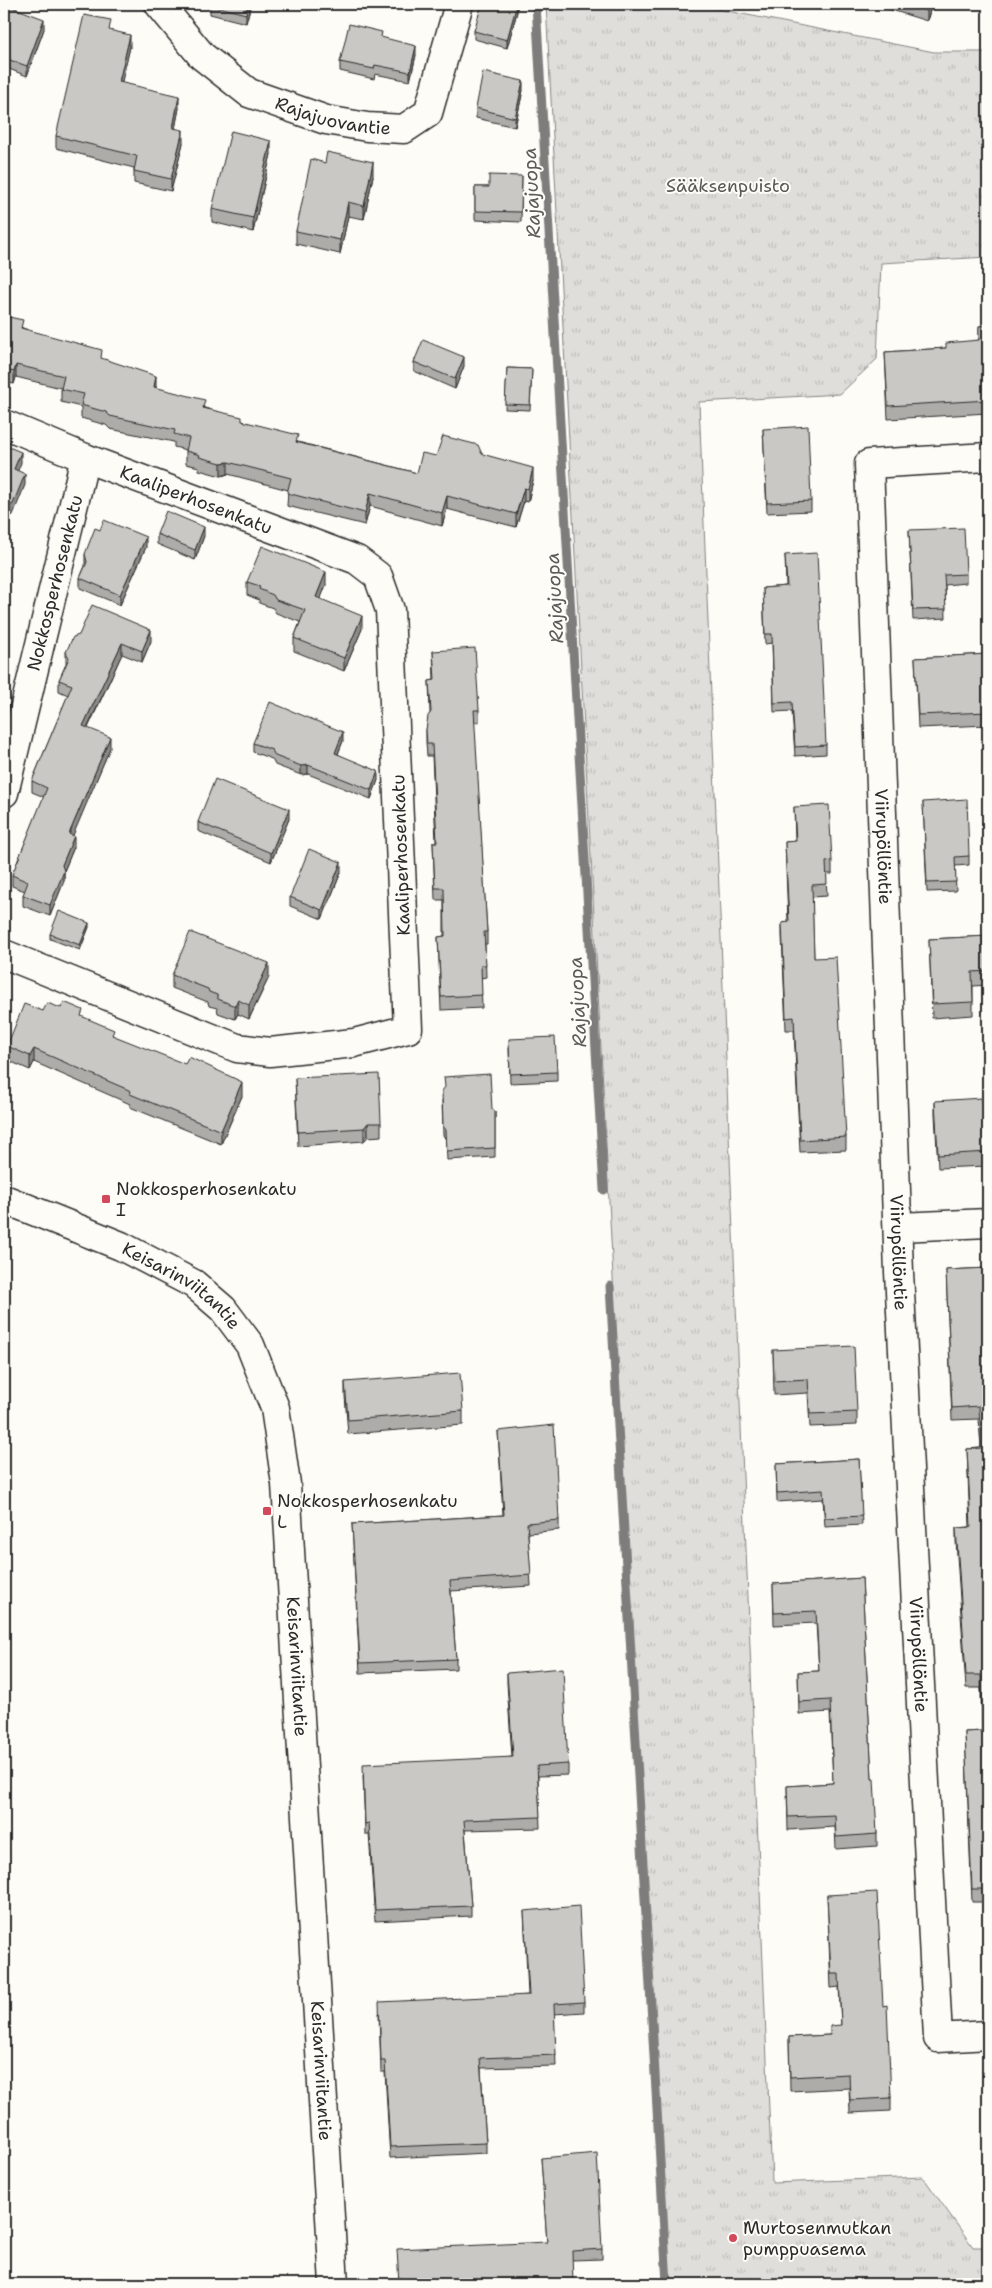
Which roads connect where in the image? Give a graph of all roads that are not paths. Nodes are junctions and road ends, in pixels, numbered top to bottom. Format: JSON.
{"nodes":[{"id":1,"x":159,"y":4,"type":"edge"},
{"id":2,"x":459,"y":4,"type":"edge"},
{"id":3,"x":4,"y":424,"type":"edge"},
{"id":4,"x":988,"y":457,"type":"edge"},
{"id":5,"x":85,"y":458,"type":"junction"},
{"id":6,"x":4,"y":793,"type":"edge"},
{"id":7,"x":4,"y":954,"type":"edge"},
{"id":8,"x":4,"y":1199,"type":"edge"},
{"id":9,"x":988,"y":1223,"type":"edge"},
{"id":10,"x":899,"y":1227,"type":"junction"},
{"id":11,"x":988,"y":2035,"type":"edge"},
{"id":12,"x":334,"y":2284,"type":"edge"}],
"edges":[{"from":1,"to":2,"type":"street","name":"Rajajuovantie"},
{"from":3,"to":5,"type":"street"},
{"from":4,"to":10,"type":"street","name":"Viirupöllöntie"},
{"from":5,"to":6,"type":"street","name":"Nokkosperhosenkatu"},
{"from":5,"to":7,"type":"street","name":"Kaaliperhosenkatu"},
{"from":8,"to":12,"type":"street","name":"Keisarinviitantie"},
{"from":9,"to":10,"type":"street"},
{"from":10,"to":11,"type":"street","name":"Viirupöllöntie"}]}
